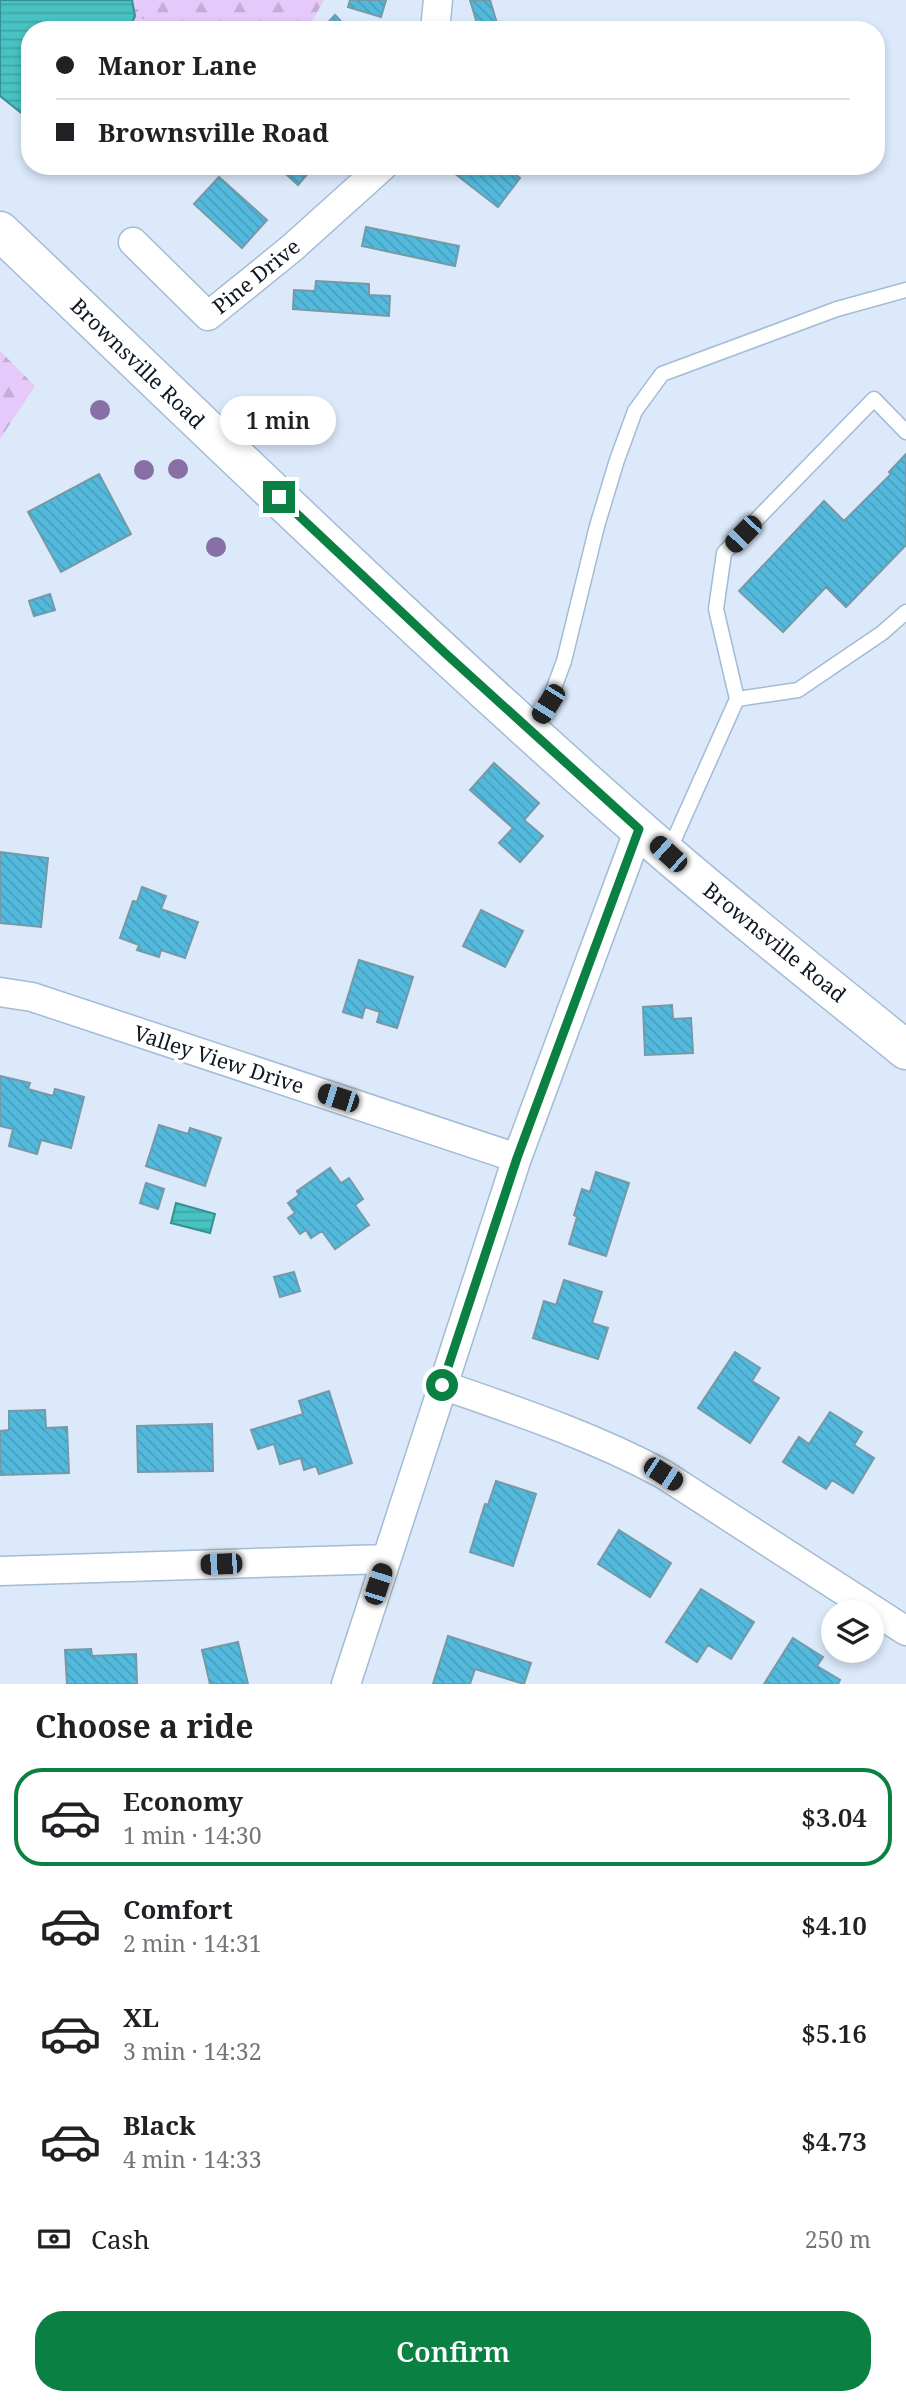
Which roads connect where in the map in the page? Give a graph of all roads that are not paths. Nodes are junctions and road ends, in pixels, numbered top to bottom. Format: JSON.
{"nodes":[{"id":1,"x":438,"y":0,"type":"edge"},
{"id":2,"x":436,"y":21,"type":"edge"},
{"id":3,"x":373,"y":175,"type":"edge"},
{"id":4,"x":0,"y":231,"type":"edge"},
{"id":5,"x":133,"y":242,"type":"dead end"},
{"id":6,"x":906,"y":290,"type":"edge"},
{"id":7,"x":906,"y":432,"type":"edge"},
{"id":8,"x":906,"y":612,"type":"edge"},
{"id":9,"x":737,"y":699,"type":"junction"},
{"id":10,"x":531,"y":731,"type":"junction"},
{"id":11,"x":639,"y":829,"type":"junction"},
{"id":12,"x":668,"y":854,"type":"junction"},
{"id":13,"x":0,"y":992,"type":"edge"},
{"id":14,"x":906,"y":1050,"type":"edge"},
{"id":15,"x":517,"y":1158,"type":"junction"},
{"id":16,"x":442,"y":1385,"type":"junction"},
{"id":17,"x":386,"y":1559,"type":"junction"},
{"id":18,"x":0,"y":1571,"type":"edge"},
{"id":19,"x":906,"y":1631,"type":"edge"},
{"id":20,"x":346,"y":1684,"type":"edge"}],
"edges":[{"from":1,"to":2,"type":"street"},
{"from":3,"to":5,"type":"street","name":"Pine Drive"},
{"from":4,"to":10,"type":"street","name":"Brownsville Road"},
{"from":6,"to":10,"type":"lane"},
{"from":7,"to":9,"type":"lane"},
{"from":8,"to":9,"type":"lane"},
{"from":9,"to":12,"type":"lane"},
{"from":10,"to":11,"type":"street","name":"Brownsville Road"},
{"from":11,"to":12,"type":"street","name":"Brownsville Road"},
{"from":11,"to":15,"type":"street"},
{"from":12,"to":14,"type":"street","name":"Brownsville Road"},
{"from":13,"to":15,"type":"street","name":"Valley View Drive"},
{"from":15,"to":16,"type":"street"},
{"from":16,"to":17,"type":"street"},
{"from":16,"to":19,"type":"street"},
{"from":17,"to":18,"type":"street"},
{"from":17,"to":20,"type":"street"}]}
